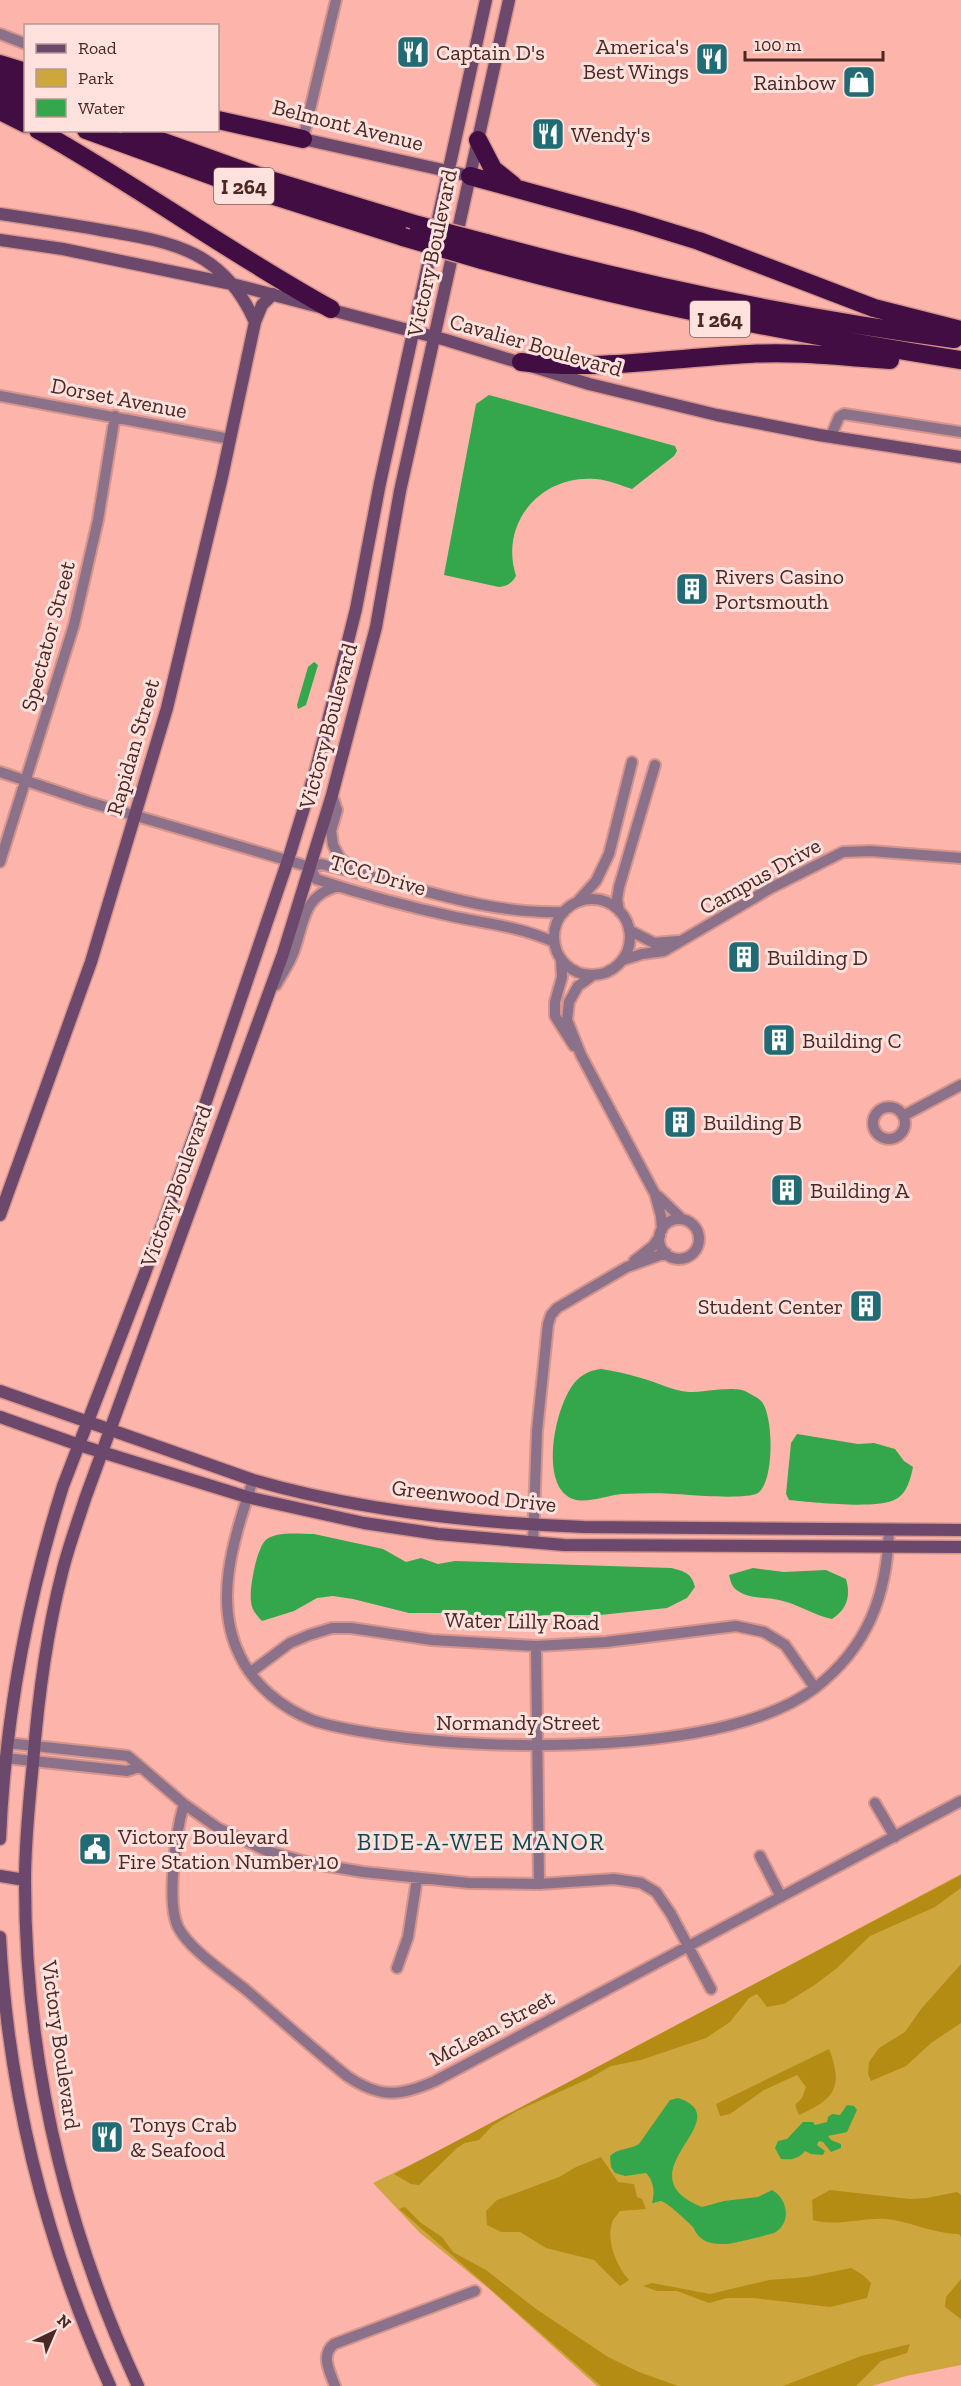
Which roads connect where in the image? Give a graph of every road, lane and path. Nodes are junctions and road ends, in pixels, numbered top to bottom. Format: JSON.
{"nodes":[{"id":1,"x":336,"y":0,"type":"edge"},
{"id":2,"x":486,"y":0,"type":"edge"},
{"id":3,"x":509,"y":0,"type":"edge"},
{"id":4,"x":0,"y":34,"type":"edge"},
{"id":5,"x":24,"y":43,"type":"edge"},
{"id":6,"x":0,"y":64,"type":"edge"},
{"id":7,"x":24,"y":71,"type":"edge"},
{"id":8,"x":0,"y":81,"type":"edge"},
{"id":9,"x":24,"y":90,"type":"edge"},
{"id":10,"x":0,"y":97,"type":"edge"},
{"id":11,"x":24,"y":106,"type":"edge"},
{"id":12,"x":0,"y":111,"type":"edge"},
{"id":13,"x":219,"y":112,"type":"edge"},
{"id":14,"x":219,"y":120,"type":"edge"},
{"id":15,"x":24,"y":123,"type":"edge"},
{"id":16,"x":41,"y":132,"type":"edge"},
{"id":17,"x":92,"y":132,"type":"edge"},
{"id":18,"x":136,"y":132,"type":"edge"},
{"id":19,"x":303,"y":139,"type":"junction"},
{"id":20,"x":478,"y":140,"type":"junction"},
{"id":21,"x":449,"y":171,"type":"junction"},
{"id":22,"x":470,"y":176,"type":"junction"},
{"id":23,"x":517,"y":188,"type":"junction"},
{"id":24,"x":0,"y":214,"type":"edge"},
{"id":25,"x":0,"y":240,"type":"edge"},
{"id":26,"x":484,"y":251,"type":"junction"},
{"id":27,"x":232,"y":284,"type":"junction"},
{"id":28,"x":273,"y":294,"type":"junction"},
{"id":29,"x":331,"y":309,"type":"junction"},
{"id":30,"x":255,"y":322,"type":"junction"},
{"id":31,"x":961,"y":330,"type":"edge"},
{"id":32,"x":413,"y":331,"type":"junction"},
{"id":33,"x":435,"y":337,"type":"junction"},
{"id":34,"x":961,"y":340,"type":"edge"},
{"id":35,"x":521,"y":362,"type":"junction"},
{"id":36,"x":961,"y":362,"type":"edge"},
{"id":37,"x":0,"y":396,"type":"edge"},
{"id":38,"x":114,"y":416,"type":"junction"},
{"id":39,"x":961,"y":432,"type":"edge"},
{"id":40,"x":831,"y":436,"type":"junction"},
{"id":41,"x":230,"y":439,"type":"junction"},
{"id":42,"x":961,"y":457,"type":"edge"},
{"id":43,"x":632,"y":762,"type":"dead end"},
{"id":44,"x":654,"y":765,"type":"dead end"},
{"id":45,"x":0,"y":772,"type":"edge"},
{"id":46,"x":27,"y":782,"type":"junction"},
{"id":47,"x":332,"y":795,"type":"junction"},
{"id":48,"x":136,"y":816,"type":"junction"},
{"id":49,"x":961,"y":858,"type":"edge"},
{"id":50,"x":288,"y":860,"type":"junction"},
{"id":51,"x":0,"y":862,"type":"edge"},
{"id":52,"x":310,"y":867,"type":"junction"},
{"id":53,"x":357,"y":872,"type":"junction"},
{"id":54,"x":339,"y":886,"type":"junction"},
{"id":55,"x":578,"y":901,"type":"junction"},
{"id":56,"x":620,"y":911,"type":"junction"},
{"id":57,"x":564,"y":912,"type":"junction"},
{"id":58,"x":629,"y":930,"type":"junction"},
{"id":59,"x":679,"y":941,"type":"junction"},
{"id":60,"x":554,"y":942,"type":"junction"},
{"id":61,"x":561,"y":959,"type":"junction"},
{"id":62,"x":623,"y":960,"type":"junction"},
{"id":63,"x":592,"y":975,"type":"junction"},
{"id":64,"x":266,"y":1003,"type":"junction"},
{"id":65,"x":581,"y":1055,"type":"junction"},
{"id":66,"x":961,"y":1085,"type":"edge"},
{"id":67,"x":903,"y":1116,"type":"dead end"},
{"id":68,"x":655,"y":1194,"type":"junction"},
{"id":69,"x":1,"y":1211,"type":"edge"},
{"id":70,"x":682,"y":1219,"type":"junction"},
{"id":71,"x":661,"y":1233,"type":"junction"},
{"id":72,"x":666,"y":1254,"type":"junction"},
{"id":73,"x":627,"y":1267,"type":"junction"},
{"id":74,"x":0,"y":1391,"type":"edge"},
{"id":75,"x":0,"y":1416,"type":"edge"},
{"id":76,"x":87,"y":1423,"type":"junction"},
{"id":77,"x":108,"y":1430,"type":"junction"},
{"id":78,"x":79,"y":1444,"type":"junction"},
{"id":79,"x":101,"y":1451,"type":"junction"},
{"id":80,"x":253,"y":1480,"type":"junction"},
{"id":81,"x":247,"y":1497,"type":"junction"},
{"id":82,"x":533,"y":1526,"type":"junction"},
{"id":83,"x":889,"y":1530,"type":"junction"},
{"id":84,"x":961,"y":1530,"type":"edge"},
{"id":85,"x":533,"y":1543,"type":"junction"},
{"id":86,"x":889,"y":1547,"type":"junction"},
{"id":87,"x":961,"y":1547,"type":"edge"},
{"id":88,"x":536,"y":1646,"type":"junction"},
{"id":89,"x":251,"y":1672,"type":"junction"},
{"id":90,"x":815,"y":1688,"type":"junction"},
{"id":91,"x":7,"y":1743,"type":"junction"},
{"id":92,"x":538,"y":1744,"type":"junction"},
{"id":93,"x":34,"y":1746,"type":"junction"},
{"id":94,"x":5,"y":1758,"type":"junction"},
{"id":95,"x":33,"y":1760,"type":"junction"},
{"id":96,"x":138,"y":1767,"type":"junction"},
{"id":97,"x":961,"y":1802,"type":"edge"},
{"id":98,"x":875,"y":1803,"type":"dead end"},
{"id":99,"x":184,"y":1804,"type":"junction"},
{"id":100,"x":895,"y":1837,"type":"junction"},
{"id":101,"x":0,"y":1839,"type":"edge"},
{"id":102,"x":760,"y":1856,"type":"dead end"},
{"id":103,"x":0,"y":1876,"type":"edge"},
{"id":104,"x":417,"y":1879,"type":"junction"},
{"id":105,"x":25,"y":1880,"type":"junction"},
{"id":106,"x":539,"y":1884,"type":"junction"},
{"id":107,"x":781,"y":1897,"type":"junction"},
{"id":108,"x":0,"y":1937,"type":"edge"},
{"id":109,"x":688,"y":1947,"type":"junction"},
{"id":110,"x":396,"y":1968,"type":"dead end"},
{"id":111,"x":711,"y":1989,"type":"dead end"},
{"id":112,"x":475,"y":2291,"type":"dead end"},
{"id":113,"x":110,"y":2386,"type":"edge"},
{"id":114,"x":138,"y":2386,"type":"edge"},
{"id":115,"x":335,"y":2386,"type":"edge"}],
"edges":[{"from":1,"to":19,"type":"street"},
{"from":2,"to":21,"type":"main road","name":"Victory Boulevard"},
{"from":3,"to":20,"type":"main road","name":"Victory Boulevard"},
{"from":4,"to":5,"type":"street"},
{"from":6,"to":7,"type":"highway"},
{"from":8,"to":9,"type":"highway"},
{"from":10,"to":11,"type":"highway"},
{"from":12,"to":15,"type":"highway"},
{"from":13,"to":19,"type":"street","name":"Belmont Avenue"},
{"from":14,"to":19,"type":"highway"},
{"from":16,"to":29,"type":"highway"},
{"from":17,"to":26,"type":"highway","number":"I 264","bridge":true},
{"from":18,"to":26,"type":"highway","number":"I 264","bridge":true},
{"from":19,"to":21,"type":"main road","name":"Belmont Avenue"},
{"from":20,"to":22,"type":"main road","name":"Victory Boulevard"},
{"from":20,"to":23,"type":"highway"},
{"from":21,"to":22,"type":"main road","name":"Belmont Avenue"},
{"from":21,"to":32,"type":"main road","name":"Victory Boulevard"},
{"from":22,"to":23,"type":"highway"},
{"from":22,"to":33,"type":"main road","name":"Victory Boulevard"},
{"from":23,"to":31,"type":"highway"},
{"from":24,"to":27,"type":"main road","name":"Cavalier Boulevard"},
{"from":25,"to":27,"type":"main road","name":"Cavalier Boulevard"},
{"from":26,"to":34,"type":"highway","number":"I 264"},
{"from":26,"to":36,"type":"highway","number":"I 264"},
{"from":27,"to":28,"type":"main road","name":"Cavalier Boulevard"},
{"from":27,"to":30,"type":"main road"},
{"from":28,"to":29,"type":"main road","name":"Cavalier Boulevard"},
{"from":28,"to":30,"type":"main road","name":"Rapidan Street"},
{"from":29,"to":32,"type":"main road","name":"Cavalier Boulevard"},
{"from":30,"to":41,"type":"main road","name":"Rapidan Street"},
{"from":32,"to":33,"type":"main road","name":"Cavalier Boulevard"},
{"from":32,"to":50,"type":"main road","name":"Victory Boulevard"},
{"from":33,"to":35,"type":"main road","name":"Cavalier Boulevard"},
{"from":33,"to":47,"type":"main road","name":"Victory Boulevard"},
{"from":35,"to":36,"type":"highway"},
{"from":35,"to":40,"type":"main road","name":"Cavalier Boulevard"},
{"from":37,"to":38,"type":"street","name":"Dorset Avenue"},
{"from":38,"to":41,"type":"street","name":"Dorset Avenue"},
{"from":38,"to":46,"type":"street","name":"Spectator Street"},
{"from":39,"to":40,"type":"street"},
{"from":40,"to":42,"type":"main road","name":"Cavalier Boulevard"},
{"from":41,"to":48,"type":"main road","name":"Rapidan Street"},
{"from":43,"to":55,"type":"street"},
{"from":44,"to":56,"type":"street"},
{"from":45,"to":46,"type":"street"},
{"from":46,"to":48,"type":"street"},
{"from":46,"to":51,"type":"street","name":"Spectator Street"},
{"from":47,"to":52,"type":"main road","name":"Victory Boulevard"},
{"from":47,"to":53,"type":"street"},
{"from":48,"to":50,"type":"street"},
{"from":48,"to":69,"type":"main road","name":"Rapidan Street"},
{"from":49,"to":59,"type":"street","name":"Campus Drive"},
{"from":50,"to":52,"type":"street"},
{"from":50,"to":76,"type":"main road","name":"Victory Boulevard"},
{"from":52,"to":53,"type":"street","name":"TCC Drive"},
{"from":52,"to":54,"type":"street","name":"TCC Drive"},
{"from":52,"to":64,"type":"main road","name":"Victory Boulevard"},
{"from":53,"to":57,"type":"street","name":"TCC Drive"},
{"from":54,"to":60,"type":"street","name":"TCC Drive"},
{"from":54,"to":64,"type":"street"},
{"from":55,"to":56,"type":"street"},
{"from":55,"to":57,"type":"street"},
{"from":56,"to":58,"type":"street"},
{"from":57,"to":60,"type":"street"},
{"from":58,"to":59,"type":"street","name":"Campus Drive"},
{"from":58,"to":62,"type":"street"},
{"from":59,"to":62,"type":"street","name":"Campus Drive"},
{"from":60,"to":61,"type":"street"},
{"from":61,"to":63,"type":"street"},
{"from":61,"to":65,"type":"street"},
{"from":62,"to":63,"type":"street"},
{"from":63,"to":65,"type":"street"},
{"from":64,"to":77,"type":"main road","name":"Victory Boulevard"},
{"from":65,"to":68,"type":"street"},
{"from":66,"to":67,"type":"street"},
{"from":68,"to":70,"type":"street"},
{"from":68,"to":71,"type":"street"},
{"from":70,"to":71,"type":"street"},
{"from":70,"to":72,"type":"street"},
{"from":71,"to":72,"type":"street"},
{"from":71,"to":73,"type":"street"},
{"from":72,"to":73,"type":"street"},
{"from":73,"to":82,"type":"street"},
{"from":74,"to":76,"type":"main road","name":"Greenwood Drive"},
{"from":75,"to":78,"type":"main road","name":"Greenwood Drive"},
{"from":76,"to":77,"type":"main road","name":"Greenwood Drive"},
{"from":76,"to":78,"type":"main road","name":"Victory Boulevard"},
{"from":77,"to":79,"type":"main road","name":"Victory Boulevard"},
{"from":77,"to":80,"type":"main road","name":"Greenwood Drive"},
{"from":78,"to":79,"type":"main road","name":"Greenwood Drive"},
{"from":78,"to":91,"type":"main road","name":"Victory Boulevard"},
{"from":79,"to":81,"type":"main road","name":"Greenwood Drive"},
{"from":79,"to":93,"type":"main road","name":"Victory Boulevard"},
{"from":80,"to":81,"type":"street","name":"Normandy Street"},
{"from":80,"to":82,"type":"main road","name":"Greenwood Drive"},
{"from":81,"to":85,"type":"main road","name":"Greenwood Drive"},
{"from":81,"to":89,"type":"street","name":"Normandy Street"},
{"from":82,"to":83,"type":"main road","name":"Greenwood Drive"},
{"from":82,"to":85,"type":"street"},
{"from":83,"to":84,"type":"main road","name":"Greenwood Drive"},
{"from":83,"to":86,"type":"street","name":"Normandy Street"},
{"from":85,"to":86,"type":"main road","name":"Greenwood Drive"},
{"from":86,"to":87,"type":"main road","name":"Greenwood Drive"},
{"from":86,"to":90,"type":"street","name":"Normandy Street"},
{"from":88,"to":89,"type":"street","name":"Water Lilly Road"},
{"from":88,"to":90,"type":"street","name":"Water Lilly Road"},
{"from":88,"to":92,"type":"street"},
{"from":89,"to":92,"type":"street","name":"Normandy Street"},
{"from":90,"to":92,"type":"street","name":"Normandy Street"},
{"from":91,"to":93,"type":"street"},
{"from":91,"to":94,"type":"main road","name":"Victory Boulevard"},
{"from":92,"to":106,"type":"street"},
{"from":93,"to":95,"type":"main road","name":"Victory Boulevard"},
{"from":93,"to":96,"type":"street"},
{"from":94,"to":95,"type":"street"},
{"from":94,"to":101,"type":"main road","name":"Victory Boulevard"},
{"from":95,"to":96,"type":"street"},
{"from":95,"to":105,"type":"main road","name":"Victory Boulevard"},
{"from":96,"to":99,"type":"street"},
{"from":97,"to":100,"type":"street","name":"McLean Street"},
{"from":98,"to":100,"type":"street"},
{"from":99,"to":104,"type":"street"},
{"from":99,"to":109,"type":"street","name":"McLean Street"},
{"from":100,"to":107,"type":"street","name":"McLean Street"},
{"from":102,"to":107,"type":"street"},
{"from":103,"to":105,"type":"main road"},
{"from":104,"to":106,"type":"street"},
{"from":104,"to":110,"type":"street"},
{"from":105,"to":114,"type":"main road","name":"Victory Boulevard"},
{"from":106,"to":109,"type":"street"},
{"from":107,"to":109,"type":"street","name":"McLean Street"},
{"from":108,"to":113,"type":"main road"},
{"from":109,"to":111,"type":"street"},
{"from":112,"to":115,"type":"street"}]}
